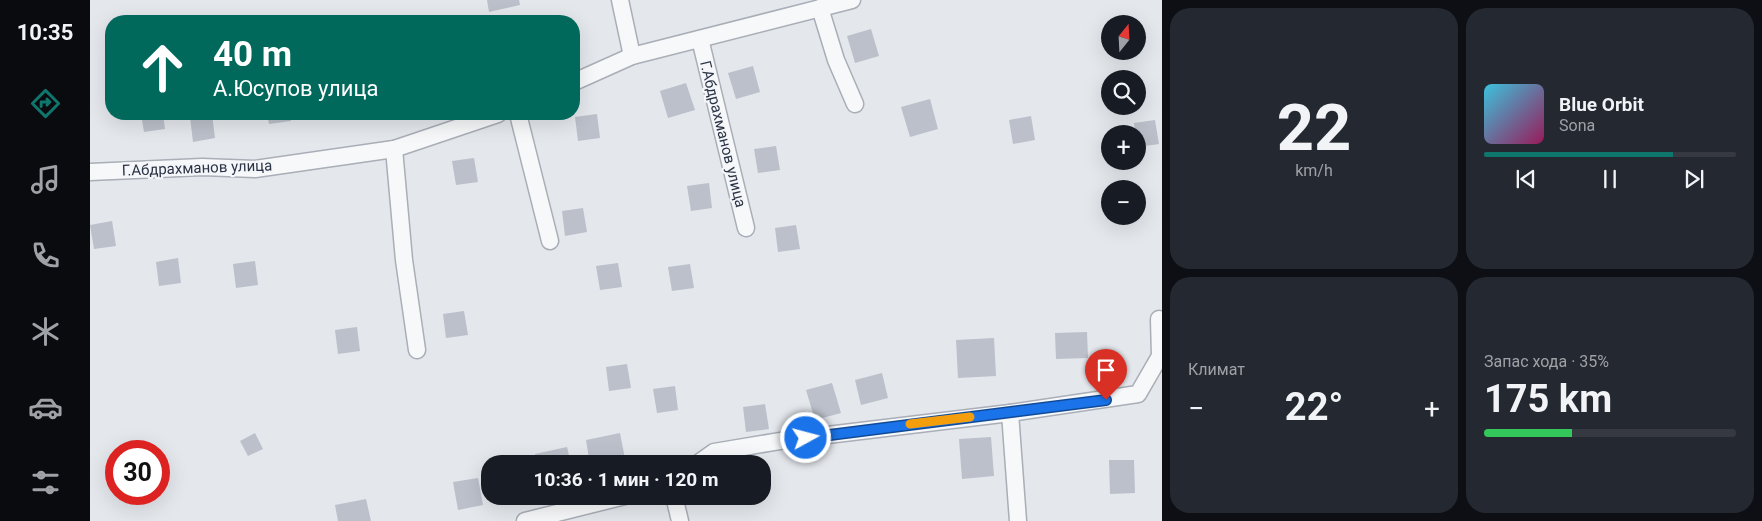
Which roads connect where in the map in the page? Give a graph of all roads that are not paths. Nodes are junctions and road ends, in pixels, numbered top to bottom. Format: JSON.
{"nodes":[{"id":1,"x":620,"y":0,"type":"edge"},
{"id":2,"x":852,"y":0,"type":"edge"},
{"id":3,"x":820,"y":8,"type":"junction"},
{"id":4,"x":700,"y":39,"type":"junction"},
{"id":5,"x":632,"y":56,"type":"junction"},
{"id":6,"x":580,"y":79,"type":"edge"},
{"id":7,"x":855,"y":104,"type":"dead end"},
{"id":8,"x":480,"y":120,"type":"edge"},
{"id":9,"x":520,"y":120,"type":"edge"},
{"id":10,"x":394,"y":149,"type":"junction"},
{"id":11,"x":90,"y":172,"type":"edge"},
{"id":12,"x":746,"y":228,"type":"dead end"},
{"id":13,"x":550,"y":241,"type":"dead end"},
{"id":14,"x":1159,"y":319,"type":"dead end"},
{"id":15,"x":417,"y":350,"type":"dead end"},
{"id":16,"x":1010,"y":413,"type":"junction"},
{"id":17,"x":710,"y":455,"type":"edge"},
{"id":18,"x":589,"y":505,"type":"edge"},
{"id":19,"x":676,"y":505,"type":"edge"},
{"id":20,"x":525,"y":521,"type":"edge"},
{"id":21,"x":680,"y":521,"type":"edge"},
{"id":22,"x":1018,"y":521,"type":"edge"}],
"edges":[{"from":1,"to":5,"type":"street"},
{"from":2,"to":3,"type":"street","name":"Г.Абдрахманов улица"},
{"from":3,"to":4,"type":"street","name":"Г.Абдрахманов улица"},
{"from":3,"to":7,"type":"street"},
{"from":4,"to":5,"type":"street","name":"Г.Абдрахманов улица"},
{"from":4,"to":12,"type":"street","name":"Г.Абдрахманов улица"},
{"from":5,"to":6,"type":"street","name":"Г.Абдрахманов улица"},
{"from":8,"to":10,"type":"street","name":"Г.Абдрахманов улица"},
{"from":9,"to":13,"type":"street"},
{"from":10,"to":11,"type":"street","name":"Г.Абдрахманов улица"},
{"from":10,"to":15,"type":"street"},
{"from":14,"to":16,"type":"street"},
{"from":16,"to":17,"type":"street"},
{"from":16,"to":22,"type":"street"},
{"from":18,"to":20,"type":"street"},
{"from":19,"to":21,"type":"street"}]}
